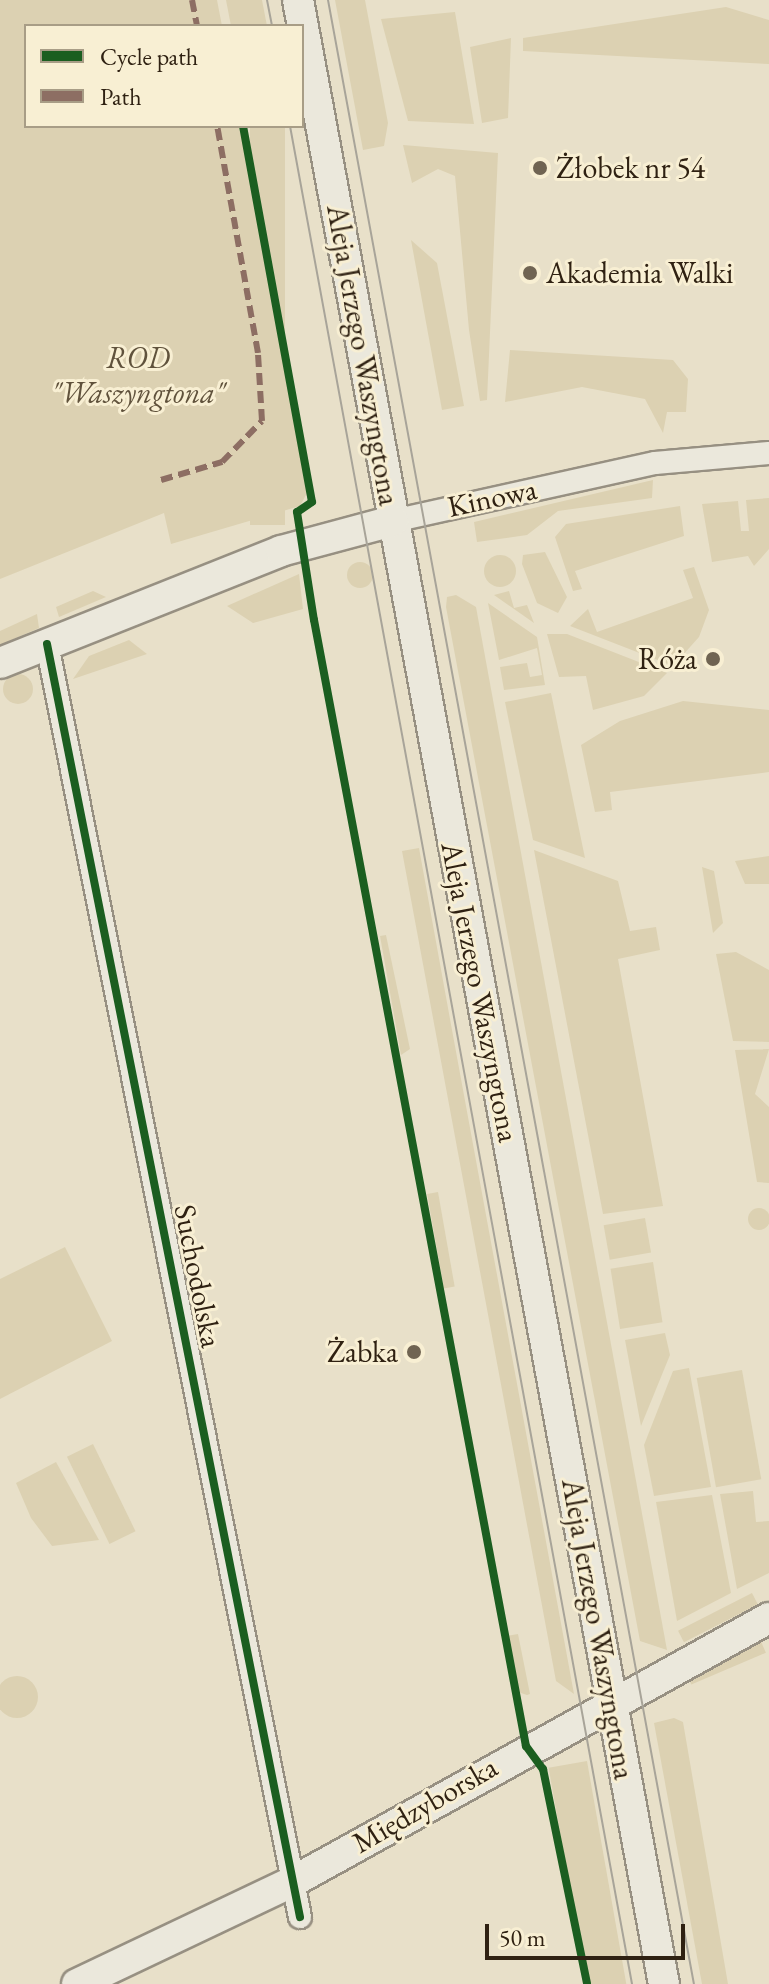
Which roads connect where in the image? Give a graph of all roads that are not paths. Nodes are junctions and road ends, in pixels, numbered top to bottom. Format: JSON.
{"nodes":[{"id":1,"x":298,"y":0,"type":"edge"},
{"id":2,"x":302,"y":24,"type":"edge"},
{"id":3,"x":304,"y":33,"type":"edge"},
{"id":4,"x":769,"y":453,"type":"edge"},
{"id":5,"x":393,"y":521,"type":"junction"},
{"id":6,"x":47,"y":644,"type":"junction"},
{"id":7,"x":0,"y":663,"type":"edge"},
{"id":8,"x":769,"y":1618,"type":"edge"},
{"id":9,"x":611,"y":1701,"type":"junction"},
{"id":10,"x":292,"y":1882,"type":"junction"},
{"id":11,"x":300,"y":1917,"type":"dead end"},
{"id":12,"x":77,"y":1984,"type":"edge"},
{"id":13,"x":664,"y":1984,"type":"edge"}],
"edges":[{"from":1,"to":2,"type":"main road","name":"Aleja Jerzego Waszyngtona"},
{"from":3,"to":5,"type":"main road","name":"Aleja Jerzego Waszyngtona"},
{"from":4,"to":5,"type":"street","name":"Kinowa"},
{"from":5,"to":6,"type":"main road","name":"Kinowa"},
{"from":5,"to":9,"type":"main road","name":"Aleja Jerzego Waszyngtona"},
{"from":6,"to":7,"type":"main road","name":"Kinowa"},
{"from":6,"to":10,"type":"street","name":"Suchodolska"},
{"from":8,"to":9,"type":"main road","name":"Międzyborska"},
{"from":9,"to":10,"type":"main road","name":"Międzyborska"},
{"from":9,"to":13,"type":"main road","name":"Aleja Jerzego Waszyngtona"},
{"from":10,"to":11,"type":"street","name":"Suchodolska"},
{"from":10,"to":12,"type":"main road","name":"Międzyborska"}]}
